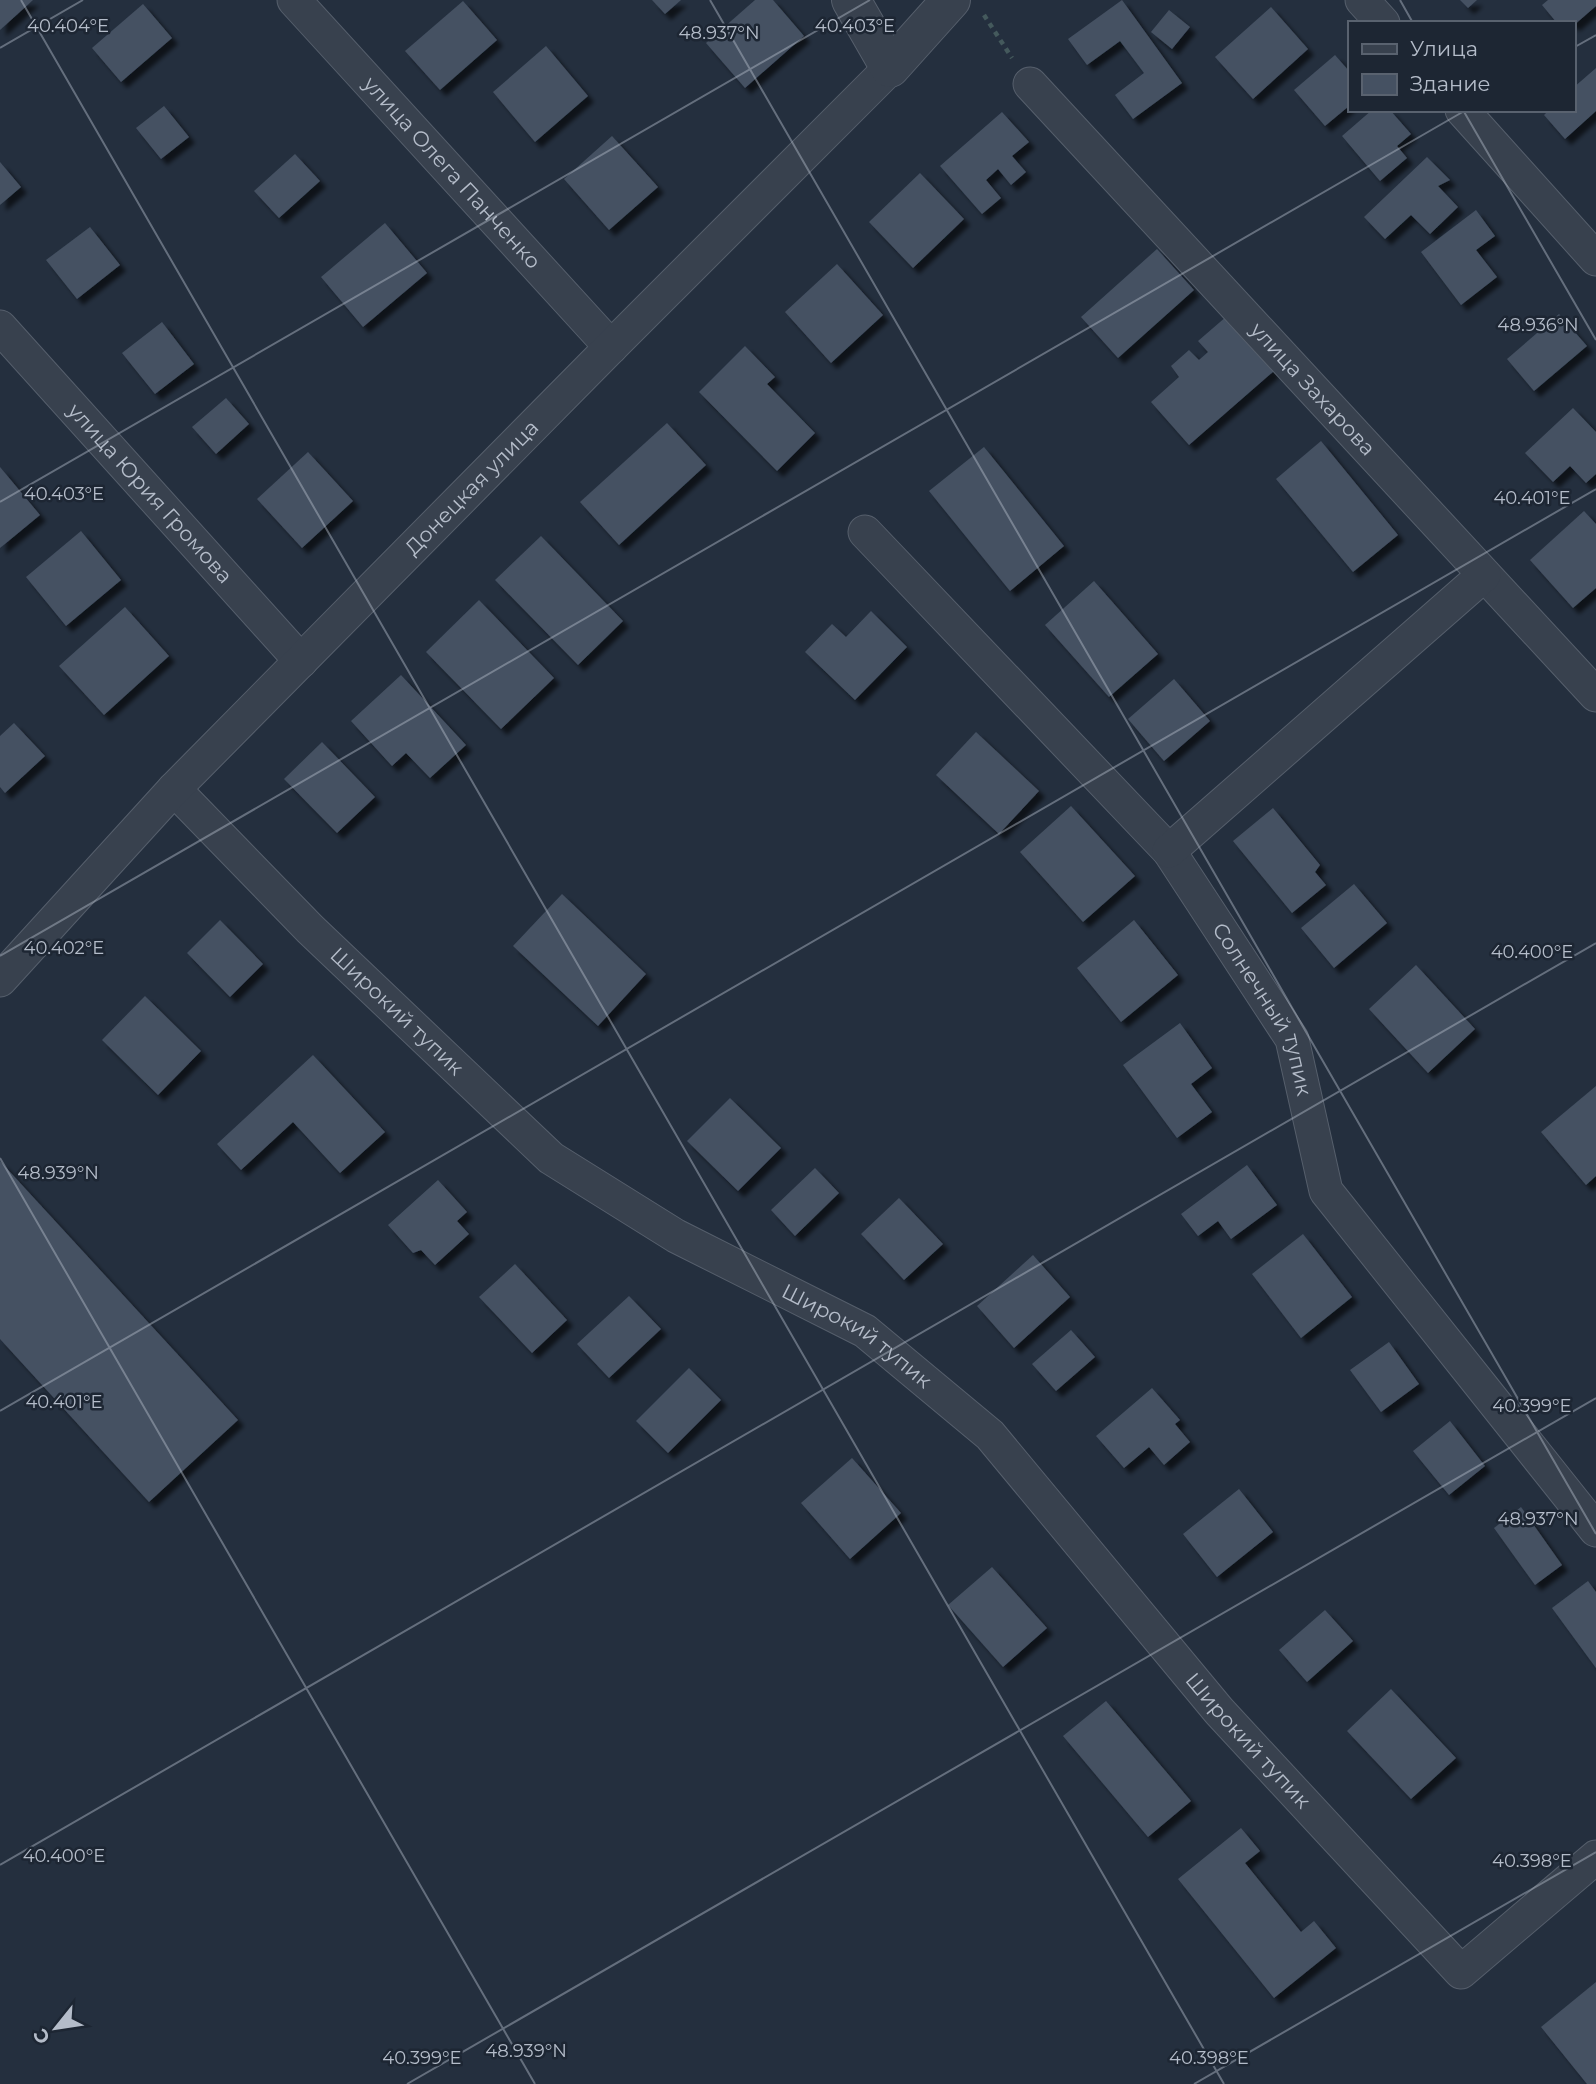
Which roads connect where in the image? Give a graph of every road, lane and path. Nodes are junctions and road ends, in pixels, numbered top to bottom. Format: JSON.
{"nodes":[{"id":1,"x":294,"y":0,"type":"edge"},
{"id":2,"x":851,"y":0,"type":"edge"},
{"id":3,"x":1362,"y":0,"type":"edge"},
{"id":4,"x":966,"y":5,"type":"edge"},
{"id":5,"x":1381,"y":21,"type":"edge"},
{"id":6,"x":890,"y":68,"type":"junction"},
{"id":7,"x":1030,"y":84,"type":"joint"},
{"id":8,"x":1464,"y":112,"type":"edge"},
{"id":9,"x":1596,"y":259,"type":"edge"},
{"id":10,"x":0,"y":327,"type":"edge"},
{"id":11,"x":611,"y":347,"type":"junction"},
{"id":12,"x":865,"y":532,"type":"dead end"},
{"id":13,"x":1484,"y":575,"type":"junction"},
{"id":14,"x":301,"y":661,"type":"junction"},
{"id":15,"x":1596,"y":695,"type":"edge"},
{"id":16,"x":174,"y":789,"type":"junction"},
{"id":17,"x":1169,"y":851,"type":"junction"},
{"id":18,"x":0,"y":980,"type":"edge"},
{"id":19,"x":1596,"y":1530,"type":"edge"},
{"id":20,"x":1596,"y":1857,"type":"edge"}],
"edges":[{"from":1,"to":11,"type":"street","name":"улица Олега Панченко"},
{"from":2,"to":6,"type":"street"},
{"from":3,"to":5,"type":"street"},
{"from":4,"to":6,"type":"street","name":"Донецкая улица"},
{"from":4,"to":7,"type":"path"},
{"from":6,"to":11,"type":"street","name":"Донецкая улица"},
{"from":7,"to":13,"type":"street","name":"улица Захарова"},
{"from":8,"to":9,"type":"street"},
{"from":10,"to":14,"type":"street","name":"улица Юрия Громова"},
{"from":11,"to":14,"type":"street","name":"Донецкая улица"},
{"from":12,"to":17,"type":"street","name":"Солнечный тупик"},
{"from":13,"to":15,"type":"street","name":"улица Захарова"},
{"from":13,"to":17,"type":"street"},
{"from":14,"to":16,"type":"street","name":"Донецкая улица"},
{"from":16,"to":18,"type":"street","name":"Донецкая улица"},
{"from":16,"to":20,"type":"street","name":"Широкий тупик"},
{"from":17,"to":19,"type":"street","name":"Солнечный тупик"}]}
